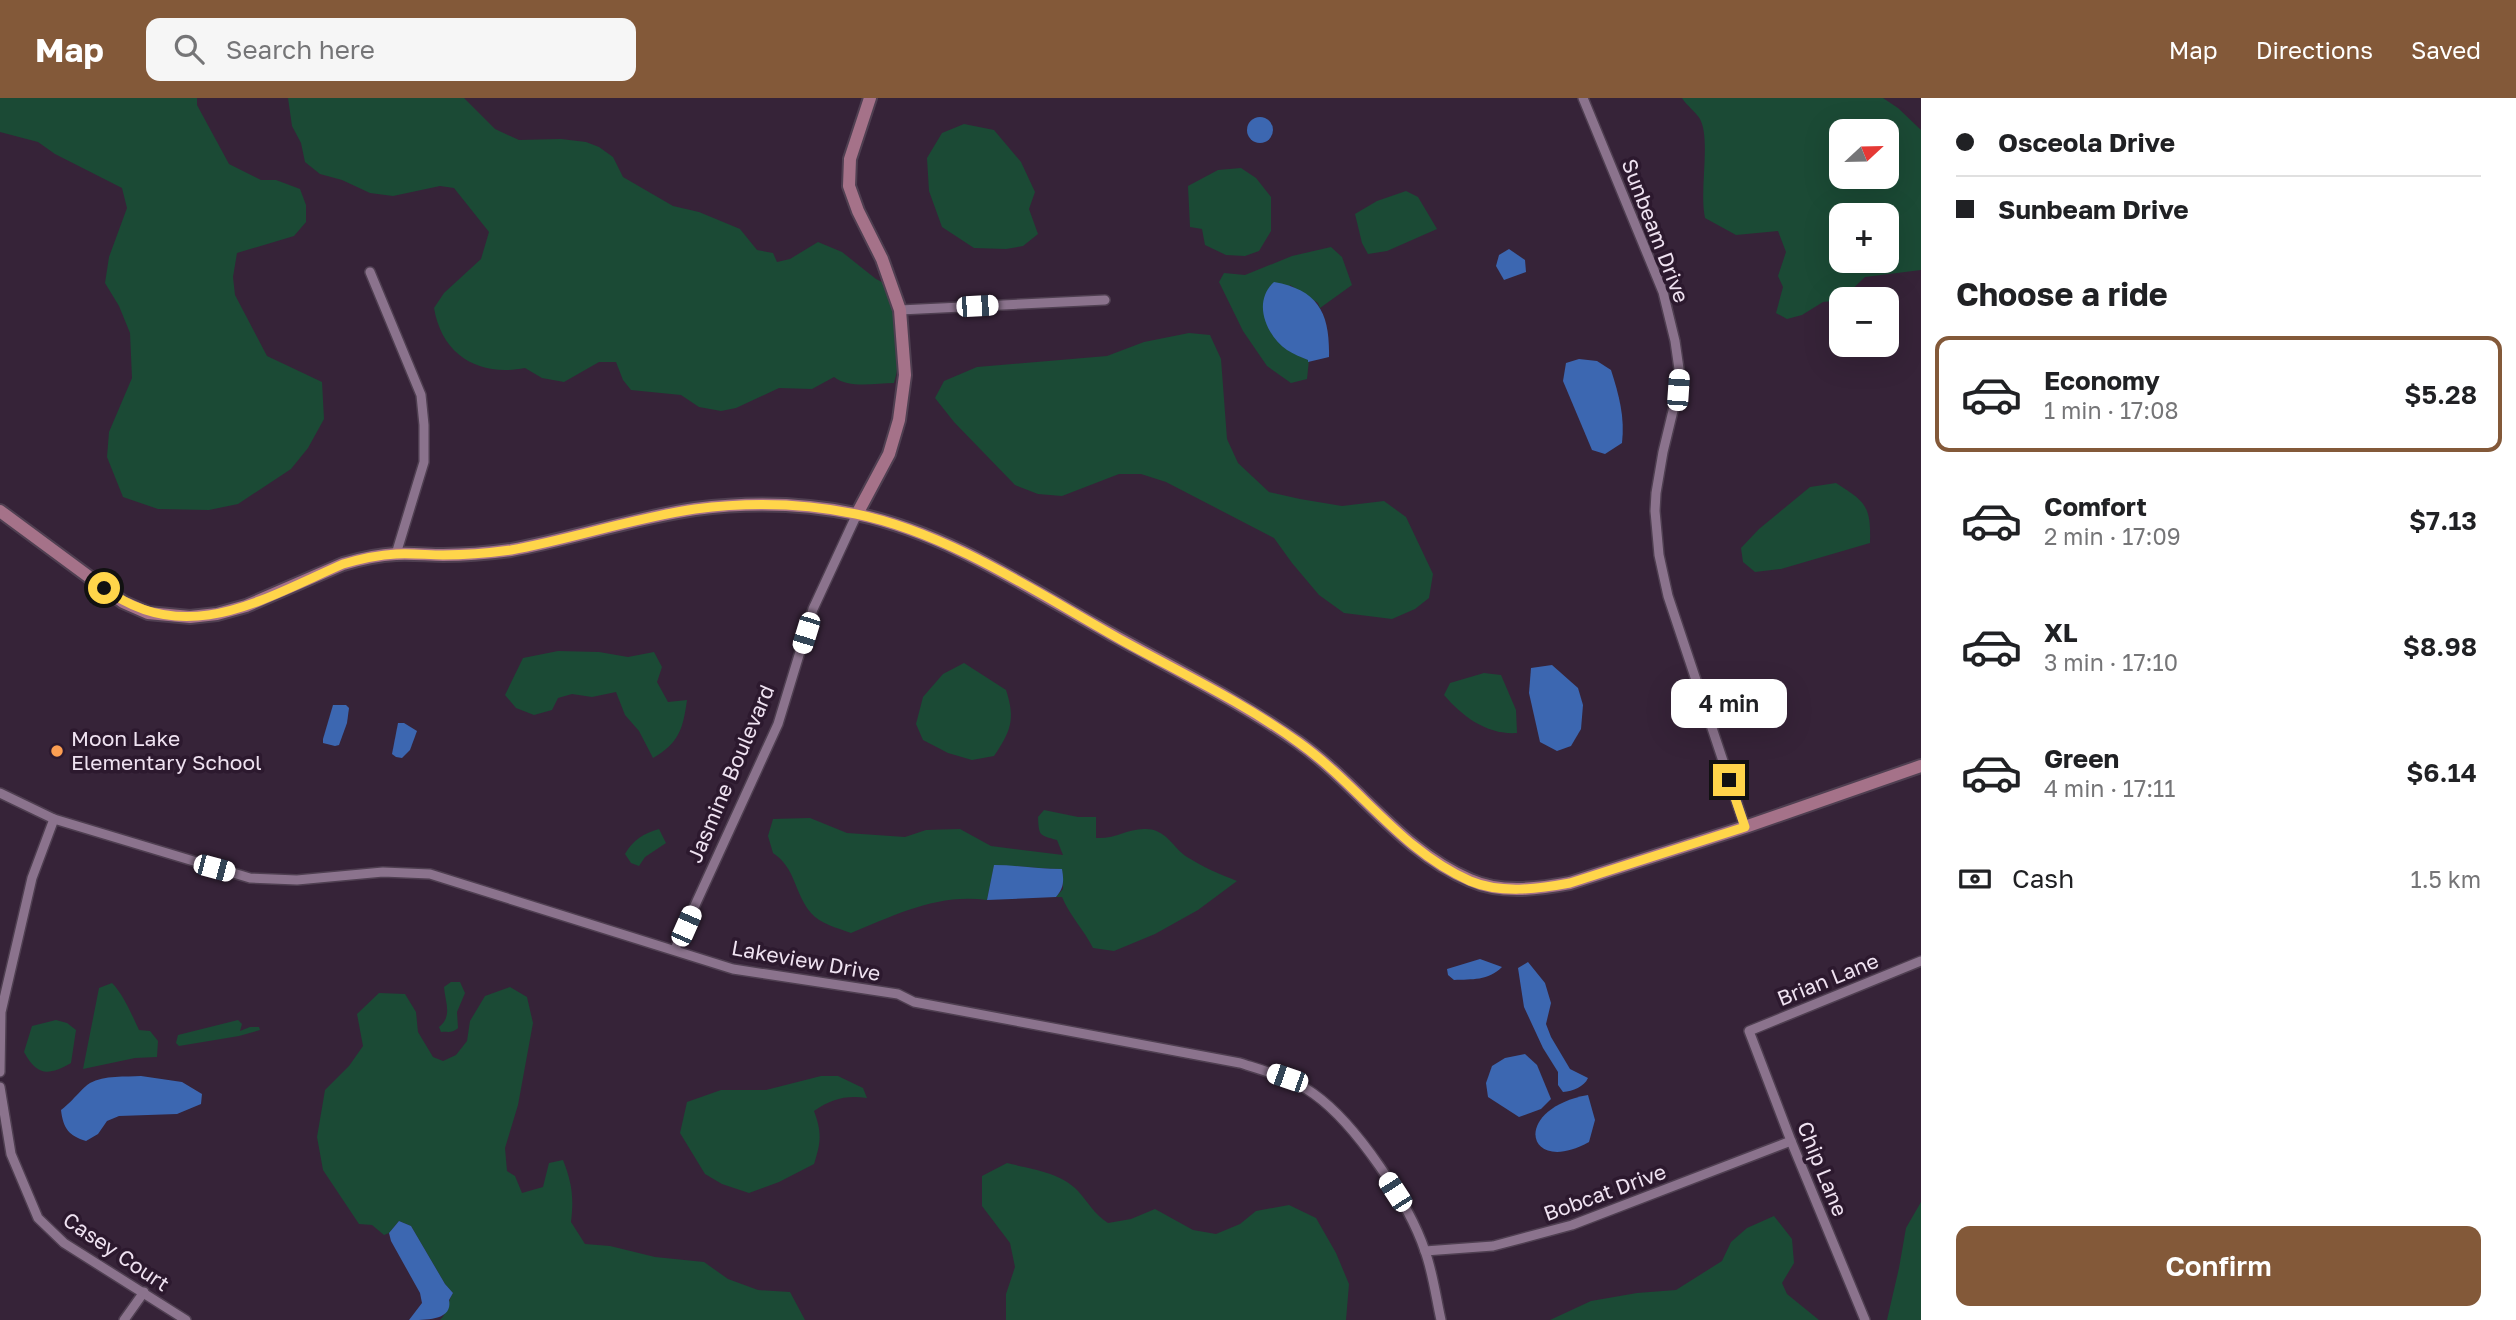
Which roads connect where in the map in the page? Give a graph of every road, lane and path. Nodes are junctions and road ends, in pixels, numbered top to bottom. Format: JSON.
{"nodes":[{"id":1,"x":870,"y":98,"type":"edge"},
{"id":2,"x":1583,"y":98,"type":"edge"},
{"id":3,"x":370,"y":272,"type":"dead end"},
{"id":4,"x":1105,"y":300,"type":"dead end"},
{"id":5,"x":900,"y":310,"type":"junction"},
{"id":6,"x":0,"y":511,"type":"edge"},
{"id":7,"x":857,"y":514,"type":"junction"},
{"id":8,"x":396,"y":554,"type":"junction"},
{"id":9,"x":1921,"y":766,"type":"edge"},
{"id":10,"x":0,"y":793,"type":"edge"},
{"id":11,"x":54,"y":819,"type":"junction"},
{"id":12,"x":1745,"y":827,"type":"junction"},
{"id":13,"x":675,"y":949,"type":"junction"},
{"id":14,"x":1921,"y":961,"type":"edge"},
{"id":15,"x":1749,"y":1031,"type":"joint"},
{"id":16,"x":0,"y":1072,"type":"edge"},
{"id":17,"x":0,"y":1087,"type":"edge"},
{"id":18,"x":1791,"y":1141,"type":"junction"},
{"id":19,"x":1425,"y":1251,"type":"junction"},
{"id":20,"x":144,"y":1292,"type":"junction"},
{"id":21,"x":124,"y":1320,"type":"edge"},
{"id":22,"x":186,"y":1320,"type":"edge"},
{"id":23,"x":1441,"y":1320,"type":"edge"},
{"id":24,"x":1865,"y":1320,"type":"edge"}],
"edges":[{"from":1,"to":5,"type":"street","name":"Jasmine Boulevard"},
{"from":2,"to":12,"type":"street","name":"Sunbeam Drive"},
{"from":3,"to":8,"type":"street"},
{"from":4,"to":5,"type":"street"},
{"from":5,"to":7,"type":"street","name":"Jasmine Boulevard"},
{"from":6,"to":8,"type":"street"},
{"from":7,"to":8,"type":"street"},
{"from":7,"to":12,"type":"street"},
{"from":7,"to":13,"type":"street","name":"Jasmine Boulevard"},
{"from":9,"to":12,"type":"street"},
{"from":10,"to":11,"type":"street","name":"Lakeview Drive"},
{"from":11,"to":13,"type":"street","name":"Lakeview Drive"},
{"from":11,"to":16,"type":"street"},
{"from":13,"to":19,"type":"street","name":"Lakeview Drive"},
{"from":14,"to":15,"type":"street","name":"Brian Lane"},
{"from":15,"to":18,"type":"street","name":"Chip Lane"},
{"from":17,"to":20,"type":"street","name":"Casey Court"},
{"from":18,"to":19,"type":"street","name":"Bobcat Drive"},
{"from":18,"to":24,"type":"street","name":"Chip Lane"},
{"from":19,"to":23,"type":"street","name":"Lakeview Drive"},
{"from":20,"to":21,"type":"street"},
{"from":20,"to":22,"type":"street","name":"Casey Court"}]}
